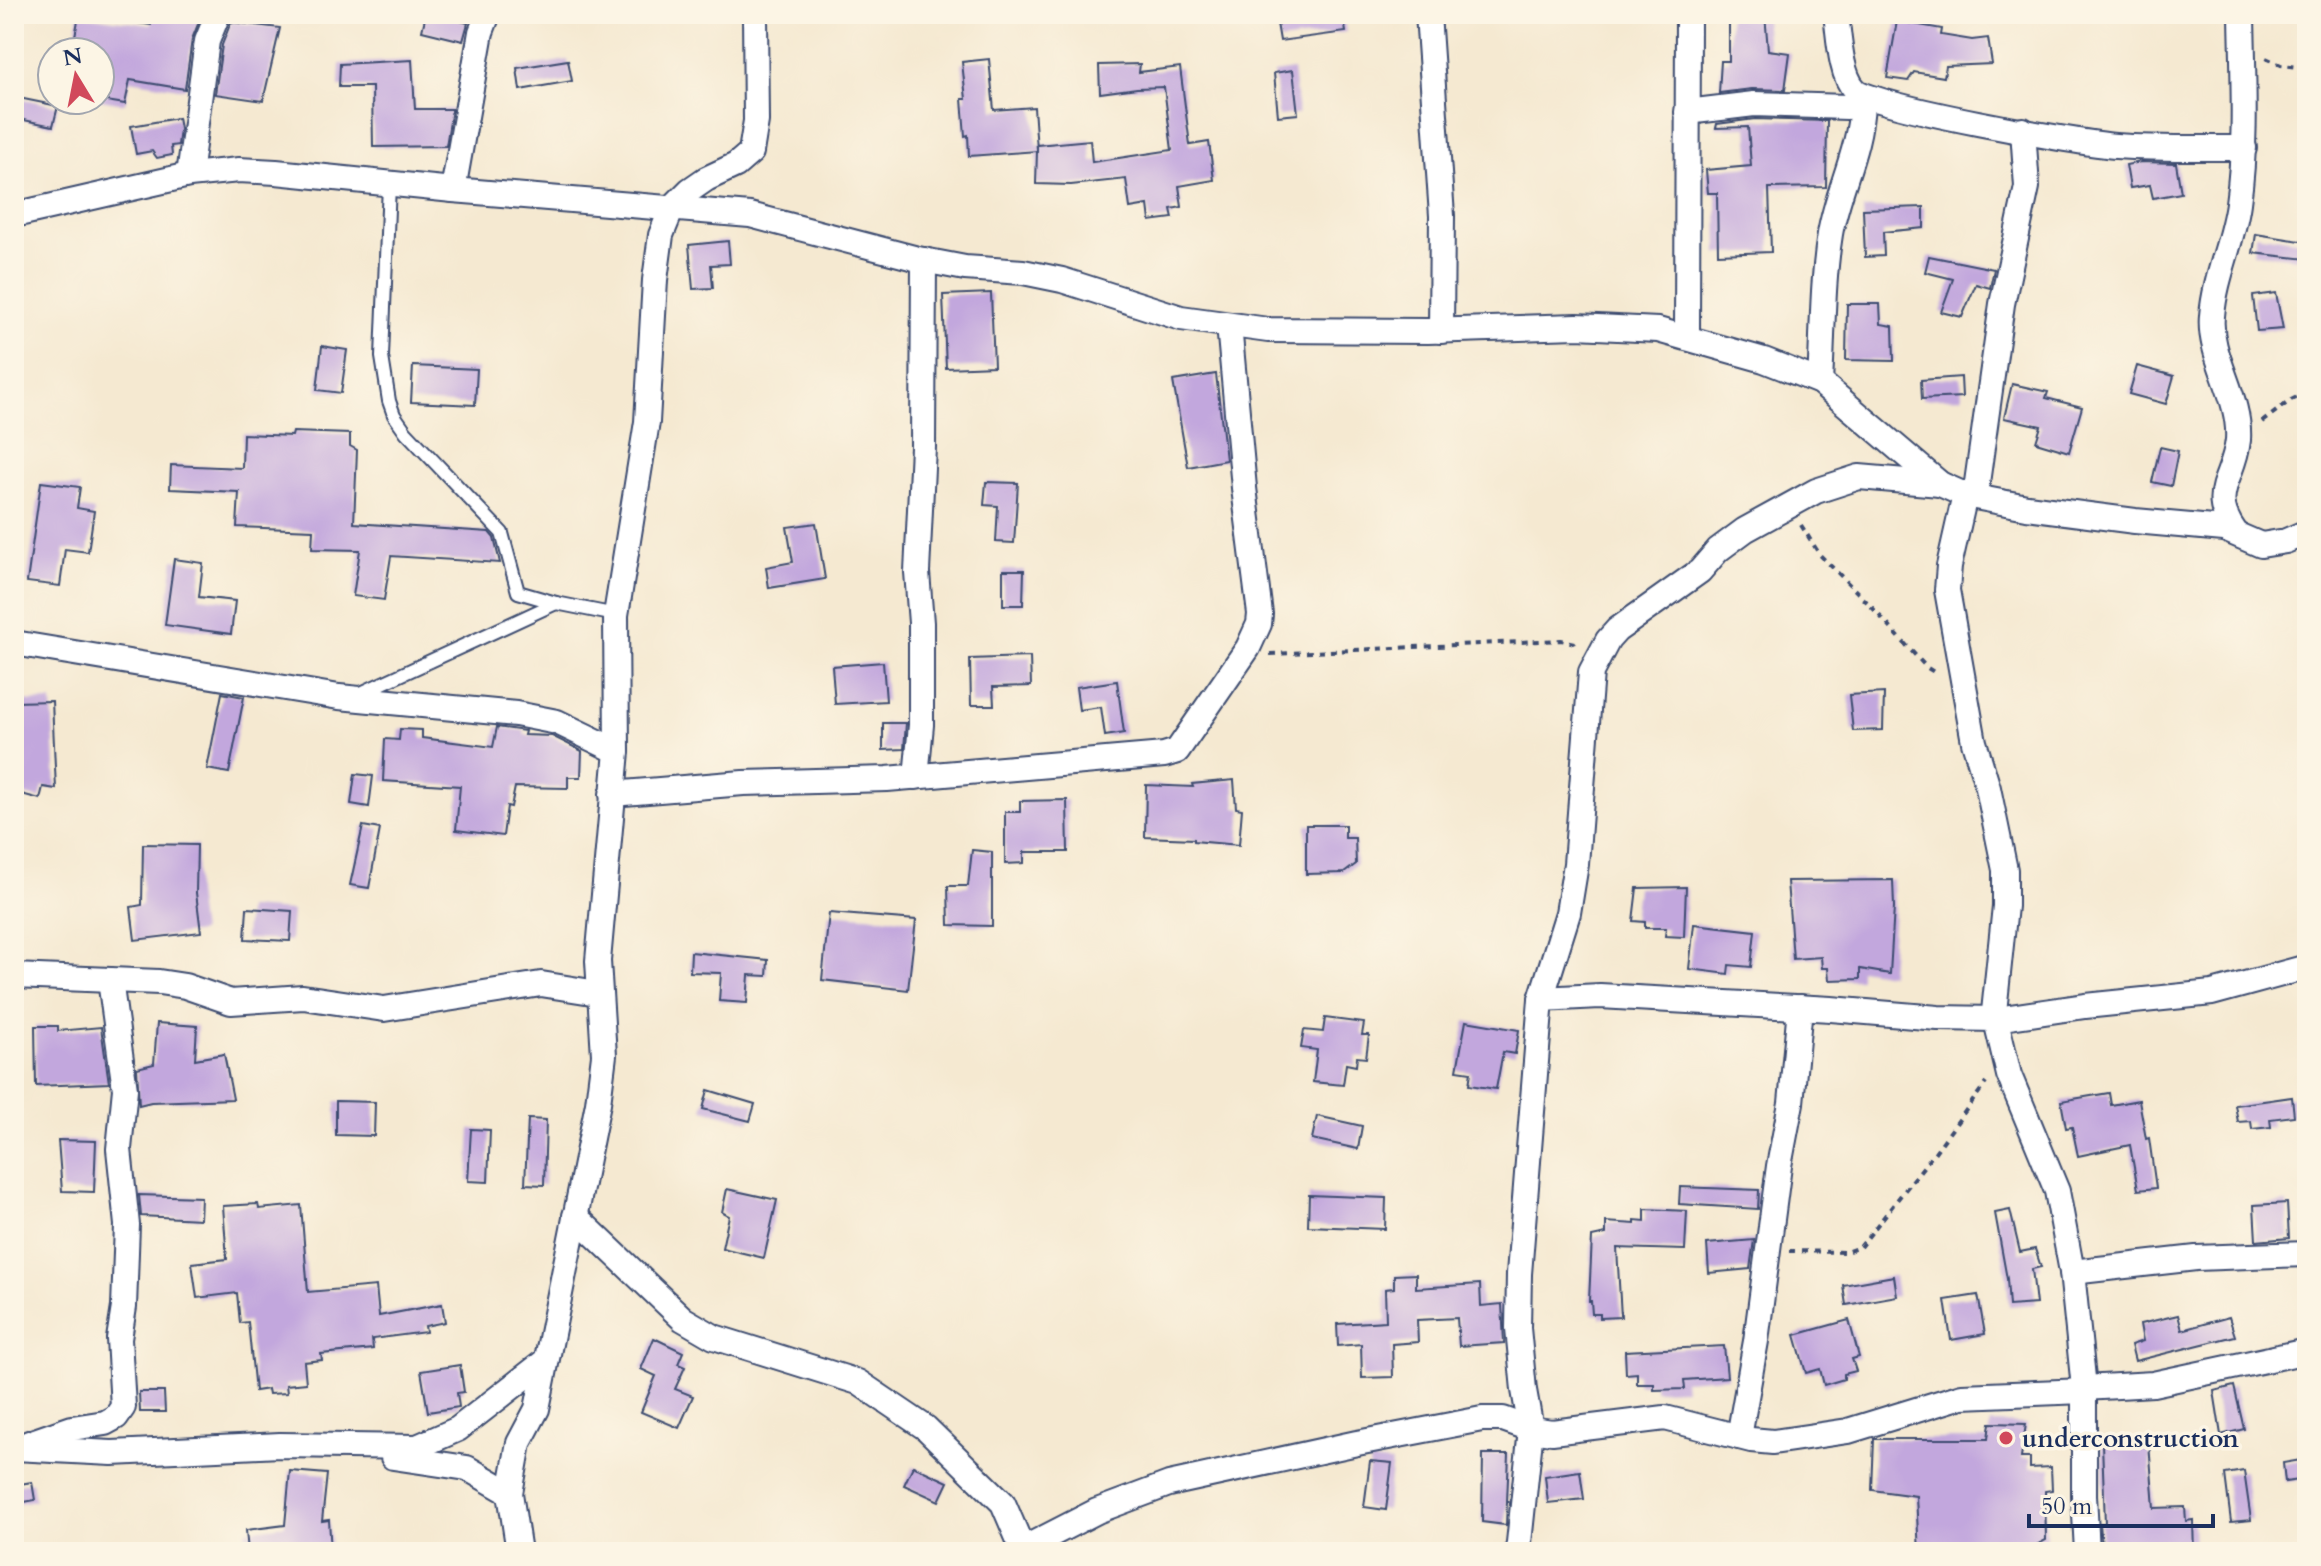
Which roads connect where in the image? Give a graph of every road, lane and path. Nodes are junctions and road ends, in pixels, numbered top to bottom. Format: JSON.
{"nodes":[{"id":1,"x":218,"y":14,"type":"edge"},
{"id":2,"x":488,"y":14,"type":"edge"},
{"id":3,"x":757,"y":14,"type":"edge"},
{"id":4,"x":1428,"y":14,"type":"edge"},
{"id":5,"x":1688,"y":14,"type":"edge"},
{"id":6,"x":1836,"y":14,"type":"edge"},
{"id":7,"x":2242,"y":14,"type":"edge"},
{"id":8,"x":2243,"y":46,"type":"junction"},
{"id":9,"x":2307,"y":68,"type":"edge"},
{"id":10,"x":1869,"y":101,"type":"junction"},
{"id":11,"x":1687,"y":112,"type":"junction"},
{"id":12,"x":2023,"y":130,"type":"junction"},
{"id":13,"x":2244,"y":148,"type":"junction"},
{"id":14,"x":189,"y":175,"type":"junction"},
{"id":15,"x":389,"y":184,"type":"junction"},
{"id":16,"x":453,"y":190,"type":"junction"},
{"id":17,"x":672,"y":208,"type":"junction"},
{"id":18,"x":14,"y":215,"type":"edge"},
{"id":19,"x":924,"y":260,"type":"junction"},
{"id":20,"x":1229,"y":325,"type":"junction"},
{"id":21,"x":1441,"y":331,"type":"junction"},
{"id":22,"x":1687,"y":338,"type":"junction"},
{"id":23,"x":1820,"y":382,"type":"junction"},
{"id":24,"x":2307,"y":392,"type":"edge"},
{"id":25,"x":2238,"y":440,"type":"junction"},
{"id":26,"x":1940,"y":484,"type":"junction"},
{"id":27,"x":1970,"y":496,"type":"junction"},
{"id":28,"x":1788,"y":506,"type":"junction"},
{"id":29,"x":2235,"y":532,"type":"junction"},
{"id":30,"x":2307,"y":532,"type":"edge"},
{"id":31,"x":556,"y":603,"type":"junction"},
{"id":32,"x":616,"y":615,"type":"junction"},
{"id":33,"x":1610,"y":637,"type":"junction"},
{"id":34,"x":14,"y":643,"type":"edge"},
{"id":35,"x":1243,"y":655,"type":"junction"},
{"id":36,"x":1965,"y":695,"type":"junction"},
{"id":37,"x":349,"y":698,"type":"junction"},
{"id":38,"x":617,"y":751,"type":"junction"},
{"id":39,"x":916,"y":777,"type":"junction"},
{"id":40,"x":612,"y":794,"type":"junction"},
{"id":41,"x":2307,"y":967,"type":"edge"},
{"id":42,"x":14,"y":976,"type":"edge"},
{"id":43,"x":110,"y":980,"type":"junction"},
{"id":44,"x":598,"y":993,"type":"junction"},
{"id":45,"x":1541,"y":999,"type":"junction"},
{"id":46,"x":1800,"y":1007,"type":"junction"},
{"id":47,"x":1996,"y":1019,"type":"junction"},
{"id":48,"x":2005,"y":1059,"type":"junction"},
{"id":49,"x":575,"y":1216,"type":"junction"},
{"id":50,"x":1769,"y":1249,"type":"junction"},
{"id":51,"x":2307,"y":1254,"type":"edge"},
{"id":52,"x":2072,"y":1272,"type":"junction"},
{"id":53,"x":2307,"y":1351,"type":"edge"},
{"id":54,"x":544,"y":1362,"type":"junction"},
{"id":55,"x":2084,"y":1389,"type":"junction"},
{"id":56,"x":1531,"y":1429,"type":"junction"},
{"id":57,"x":1739,"y":1437,"type":"junction"},
{"id":58,"x":243,"y":1447,"type":"junction"},
{"id":59,"x":14,"y":1448,"type":"edge"},
{"id":60,"x":510,"y":1493,"type":"junction"},
{"id":61,"x":1021,"y":1551,"type":"edge"},
{"id":62,"x":519,"y":1552,"type":"edge"},
{"id":63,"x":1518,"y":1552,"type":"edge"},
{"id":64,"x":2087,"y":1552,"type":"edge"}],
"edges":[{"from":1,"to":14,"type":"street"},
{"from":2,"to":16,"type":"street"},
{"from":3,"to":17,"type":"street"},
{"from":4,"to":21,"type":"street"},
{"from":5,"to":11,"type":"street"},
{"from":6,"to":10,"type":"street"},
{"from":7,"to":8,"type":"street"},
{"from":8,"to":9,"type":"path"},
{"from":8,"to":13,"type":"street"},
{"from":10,"to":11,"type":"street"},
{"from":10,"to":12,"type":"street"},
{"from":10,"to":23,"type":"street"},
{"from":11,"to":22,"type":"street"},
{"from":12,"to":13,"type":"street"},
{"from":12,"to":27,"type":"street"},
{"from":13,"to":25,"type":"street"},
{"from":14,"to":15,"type":"street"},
{"from":14,"to":18,"type":"street"},
{"from":15,"to":16,"type":"street"},
{"from":15,"to":31,"type":"lane"},
{"from":16,"to":17,"type":"street"},
{"from":17,"to":19,"type":"street"},
{"from":17,"to":32,"type":"street"},
{"from":19,"to":20,"type":"street"},
{"from":19,"to":39,"type":"street"},
{"from":20,"to":21,"type":"street"},
{"from":20,"to":35,"type":"street"},
{"from":21,"to":22,"type":"street"},
{"from":22,"to":23,"type":"street"},
{"from":23,"to":26,"type":"street"},
{"from":24,"to":25,"type":"path"},
{"from":25,"to":29,"type":"street"},
{"from":26,"to":27,"type":"street"},
{"from":26,"to":28,"type":"street"},
{"from":27,"to":29,"type":"street"},
{"from":27,"to":36,"type":"street"},
{"from":28,"to":33,"type":"street"},
{"from":28,"to":36,"type":"path"},
{"from":29,"to":30,"type":"street"},
{"from":31,"to":32,"type":"lane"},
{"from":31,"to":37,"type":"lane"},
{"from":32,"to":38,"type":"street"},
{"from":33,"to":35,"type":"path"},
{"from":33,"to":45,"type":"street"},
{"from":34,"to":37,"type":"street"},
{"from":35,"to":39,"type":"street"},
{"from":36,"to":47,"type":"street"},
{"from":37,"to":38,"type":"street"},
{"from":38,"to":40,"type":"street"},
{"from":39,"to":40,"type":"street"},
{"from":40,"to":44,"type":"street"},
{"from":41,"to":47,"type":"street"},
{"from":42,"to":43,"type":"street"},
{"from":43,"to":44,"type":"street"},
{"from":43,"to":59,"type":"street"},
{"from":44,"to":49,"type":"street"},
{"from":45,"to":46,"type":"street"},
{"from":45,"to":56,"type":"street"},
{"from":46,"to":47,"type":"street"},
{"from":46,"to":50,"type":"street"},
{"from":47,"to":48,"type":"street"},
{"from":48,"to":50,"type":"path"},
{"from":48,"to":52,"type":"street"},
{"from":49,"to":54,"type":"street"},
{"from":49,"to":61,"type":"street"},
{"from":50,"to":57,"type":"street"},
{"from":51,"to":52,"type":"street"},
{"from":52,"to":55,"type":"street"},
{"from":53,"to":55,"type":"street"},
{"from":54,"to":58,"type":"street"},
{"from":54,"to":60,"type":"street"},
{"from":55,"to":57,"type":"street"},
{"from":55,"to":64,"type":"street"},
{"from":56,"to":57,"type":"street"},
{"from":56,"to":61,"type":"street"},
{"from":56,"to":63,"type":"street"},
{"from":58,"to":59,"type":"street"},
{"from":58,"to":60,"type":"street"},
{"from":60,"to":62,"type":"street"}]}
